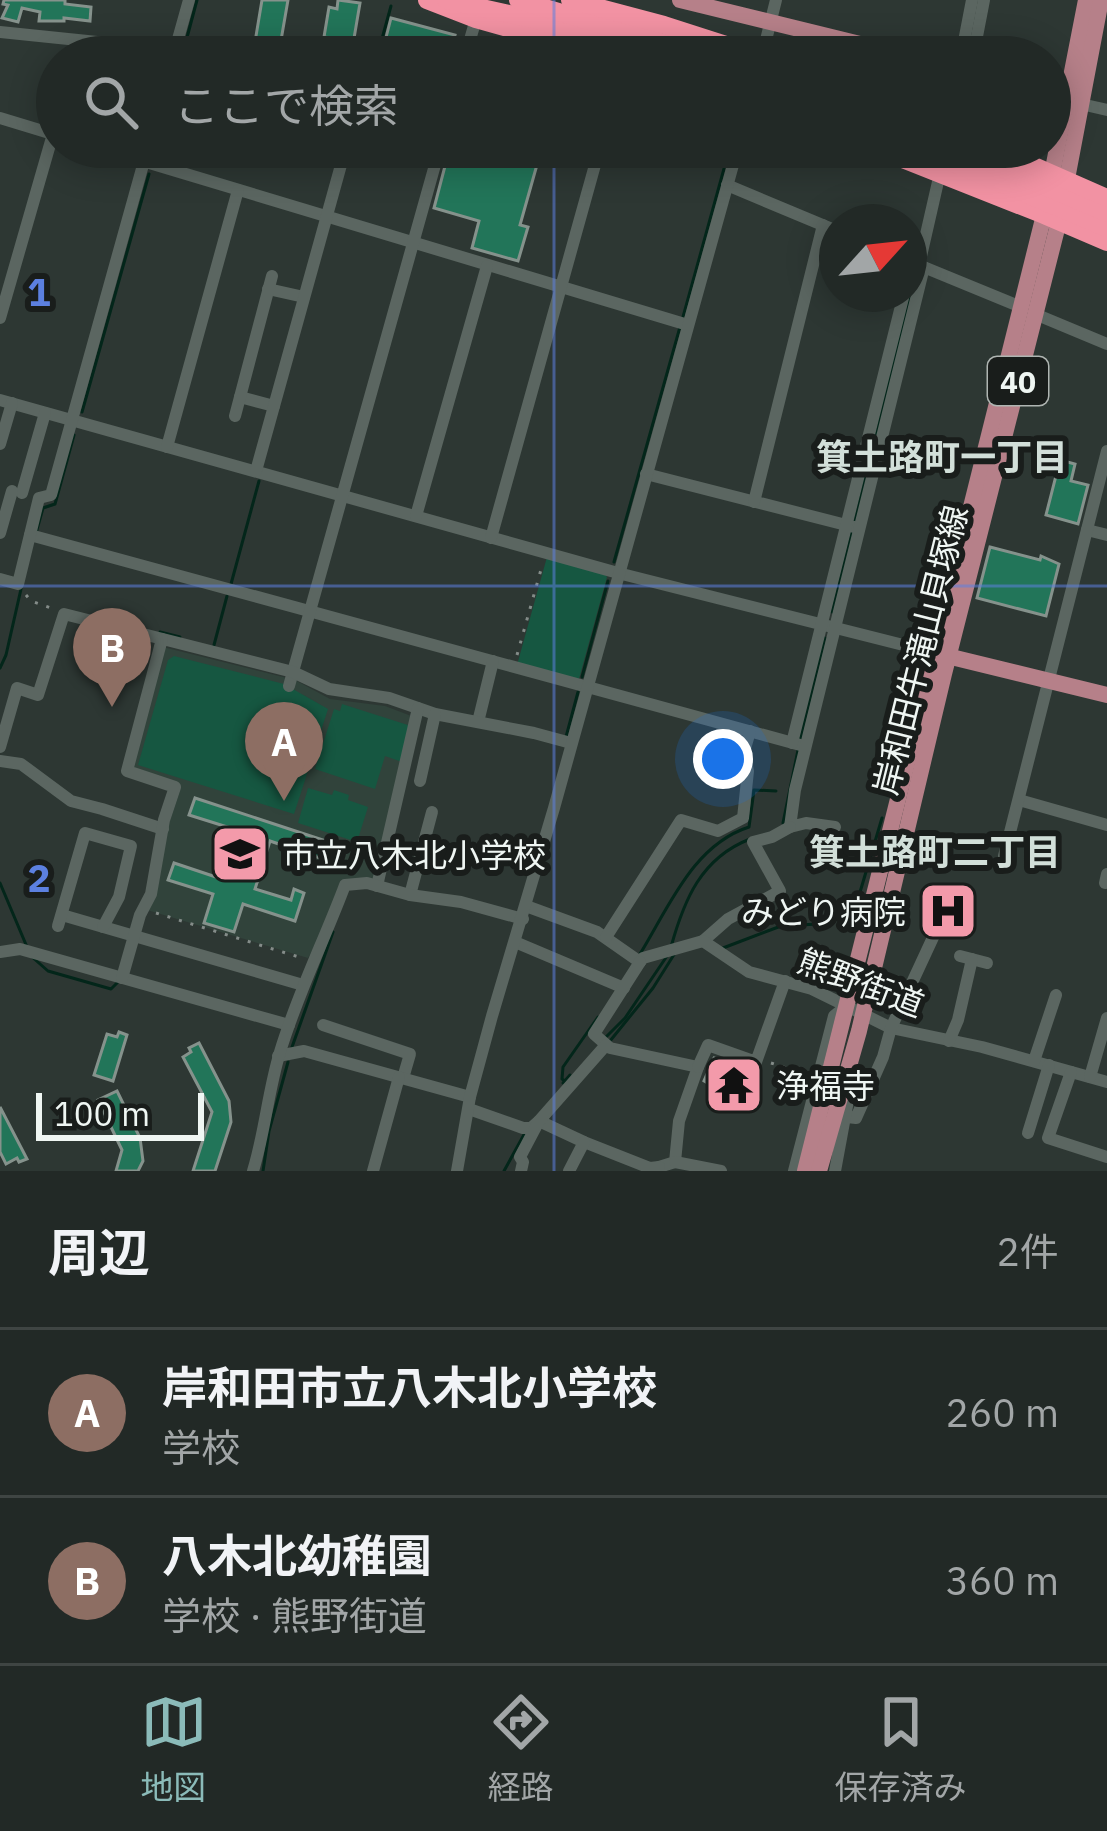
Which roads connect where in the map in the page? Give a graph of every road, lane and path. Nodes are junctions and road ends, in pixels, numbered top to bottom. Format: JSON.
{"nodes":[{"id":1,"x":189,"y":0,"type":"edge"},
{"id":2,"x":428,"y":0,"type":"edge"},
{"id":3,"x":446,"y":0,"type":"edge"},
{"id":4,"x":518,"y":0,"type":"edge"},
{"id":5,"x":570,"y":0,"type":"edge"},
{"id":6,"x":680,"y":0,"type":"edge"},
{"id":7,"x":776,"y":0,"type":"edge"},
{"id":8,"x":972,"y":0,"type":"edge"},
{"id":9,"x":984,"y":0,"type":"edge"},
{"id":10,"x":1086,"y":0,"type":"edge"},
{"id":11,"x":1101,"y":0,"type":"edge"},
{"id":12,"x":538,"y":13,"type":"junction"},
{"id":13,"x":476,"y":19,"type":"junction"},
{"id":14,"x":771,"y":22,"type":"junction"},
{"id":15,"x":0,"y":32,"type":"edge"},
{"id":16,"x":179,"y":36,"type":"edge"},
{"id":17,"x":471,"y":36,"type":"edge"},
{"id":18,"x":536,"y":36,"type":"edge"},
{"id":19,"x":602,"y":36,"type":"edge"},
{"id":20,"x":628,"y":36,"type":"edge"},
{"id":21,"x":698,"y":36,"type":"edge"},
{"id":22,"x":768,"y":36,"type":"edge"},
{"id":23,"x":828,"y":36,"type":"edge"},
{"id":24,"x":965,"y":36,"type":"edge"},
{"id":25,"x":977,"y":36,"type":"edge"},
{"id":26,"x":36,"y":37,"type":"edge"},
{"id":27,"x":1071,"y":76,"type":"edge"},
{"id":28,"x":1071,"y":87,"type":"edge"},
{"id":29,"x":1071,"y":102,"type":"edge"},
{"id":30,"x":1107,"y":110,"type":"edge"},
{"id":31,"x":0,"y":118,"type":"edge"},
{"id":32,"x":36,"y":128,"type":"edge"},
{"id":33,"x":45,"y":168,"type":"edge"},
{"id":34,"x":142,"y":168,"type":"edge"},
{"id":35,"x":182,"y":168,"type":"edge"},
{"id":36,"x":340,"y":168,"type":"edge"},
{"id":37,"x":434,"y":168,"type":"edge"},
{"id":38,"x":594,"y":168,"type":"edge"},
{"id":39,"x":732,"y":168,"type":"edge"},
{"id":40,"x":927,"y":168,"type":"edge"},
{"id":41,"x":965,"y":168,"type":"edge"},
{"id":42,"x":1001,"y":168,"type":"edge"},
{"id":43,"x":1041,"y":168,"type":"edge"},
{"id":44,"x":1061,"y":168,"type":"edge"},
{"id":45,"x":940,"y":173,"type":"junction"},
{"id":46,"x":1060,"y":176,"type":"junction"},
{"id":47,"x":727,"y":185,"type":"junction"},
{"id":48,"x":238,"y":190,"type":"junction"},
{"id":49,"x":1107,"y":198,"type":"edge"},
{"id":50,"x":1107,"y":213,"type":"edge"},
{"id":51,"x":326,"y":217,"type":"junction"},
{"id":52,"x":1052,"y":218,"type":"junction"},
{"id":53,"x":927,"y":221,"type":"edge"},
{"id":54,"x":819,"y":223,"type":"edge"},
{"id":55,"x":1107,"y":228,"type":"edge"},
{"id":56,"x":1107,"y":242,"type":"edge"},
{"id":57,"x":413,"y":244,"type":"junction"},
{"id":58,"x":487,"y":266,"type":"junction"},
{"id":59,"x":819,"y":268,"type":"edge"},
{"id":60,"x":927,"y":271,"type":"edge"},
{"id":61,"x":560,"y":287,"type":"junction"},
{"id":62,"x":304,"y":297,"type":"junction"},
{"id":63,"x":1028,"y":311,"type":"junction"},
{"id":64,"x":900,"y":312,"type":"edge"},
{"id":65,"x":904,"y":312,"type":"edge"},
{"id":66,"x":0,"y":318,"type":"edge"},
{"id":67,"x":688,"y":326,"type":"junction"},
{"id":68,"x":1107,"y":344,"type":"edge"},
{"id":69,"x":240,"y":397,"type":"junction"},
{"id":70,"x":6,"y":402,"type":"edge"},
{"id":71,"x":274,"y":406,"type":"junction"},
{"id":72,"x":45,"y":413,"type":"junction"},
{"id":73,"x":236,"y":416,"type":"dead end"},
{"id":74,"x":72,"y":420,"type":"junction"},
{"id":75,"x":0,"y":444,"type":"edge"},
{"id":76,"x":167,"y":447,"type":"junction"},
{"id":77,"x":1107,"y":451,"type":"edge"},
{"id":78,"x":256,"y":471,"type":"junction"},
{"id":79,"x":646,"y":474,"type":"junction"},
{"id":80,"x":12,"y":490,"type":"edge"},
{"id":81,"x":342,"y":496,"type":"junction"},
{"id":82,"x":39,"y":498,"type":"junction"},
{"id":83,"x":754,"y":502,"type":"junction"},
{"id":84,"x":416,"y":517,"type":"junction"},
{"id":85,"x":853,"y":527,"type":"junction"},
{"id":86,"x":1087,"y":530,"type":"junction"},
{"id":87,"x":0,"y":532,"type":"edge"},
{"id":88,"x":30,"y":535,"type":"junction"},
{"id":89,"x":1107,"y":536,"type":"edge"},
{"id":90,"x":491,"y":538,"type":"junction"},
{"id":91,"x":546,"y":553,"type":"junction"},
{"id":92,"x":618,"y":573,"type":"junction"},
{"id":93,"x":0,"y":579,"type":"edge"},
{"id":94,"x":18,"y":584,"type":"junction"},
{"id":95,"x":534,"y":596,"type":"junction"},
{"id":96,"x":541,"y":598,"type":"dead end"},
{"id":97,"x":310,"y":611,"type":"junction"},
{"id":98,"x":64,"y":614,"type":"junction"},
{"id":99,"x":828,"y":625,"type":"junction"},
{"id":100,"x":163,"y":638,"type":"junction"},
{"id":101,"x":942,"y":655,"type":"junction"},
{"id":102,"x":494,"y":662,"type":"junction"},
{"id":103,"x":514,"y":667,"type":"junction"},
{"id":104,"x":291,"y":679,"type":"junction"},
{"id":105,"x":1050,"y":681,"type":"junction"},
{"id":106,"x":586,"y":687,"type":"junction"},
{"id":107,"x":1107,"y":695,"type":"edge"},
{"id":108,"x":418,"y":708,"type":"junction"},
{"id":109,"x":435,"y":714,"type":"junction"},
{"id":110,"x":478,"y":722,"type":"junction"},
{"id":111,"x":750,"y":731,"type":"junction"},
{"id":112,"x":571,"y":743,"type":"junction"},
{"id":113,"x":798,"y":745,"type":"junction"},
{"id":114,"x":0,"y":747,"type":"edge"},
{"id":115,"x":0,"y":761,"type":"edge"},
{"id":116,"x":420,"y":781,"type":"dead end"},
{"id":117,"x":1018,"y":800,"type":"junction"},
{"id":118,"x":433,"y":812,"type":"dead end"},
{"id":119,"x":1107,"y":825,"type":"edge"},
{"id":120,"x":790,"y":827,"type":"junction"},
{"id":121,"x":835,"y":827,"type":"dead end"},
{"id":122,"x":163,"y":829,"type":"junction"},
{"id":123,"x":1004,"y":856,"type":"dead end"},
{"id":124,"x":376,"y":886,"type":"junction"},
{"id":125,"x":410,"y":895,"type":"junction"},
{"id":126,"x":143,"y":909,"type":"junction"},
{"id":127,"x":525,"y":912,"type":"junction"},
{"id":128,"x":103,"y":927,"type":"junction"},
{"id":129,"x":936,"y":931,"type":"dead end"},
{"id":130,"x":134,"y":936,"type":"junction"},
{"id":131,"x":605,"y":937,"type":"junction"},
{"id":132,"x":703,"y":941,"type":"junction"},
{"id":133,"x":515,"y":942,"type":"junction"},
{"id":134,"x":0,"y":952,"type":"edge"},
{"id":135,"x":973,"y":959,"type":"dead end"},
{"id":136,"x":315,"y":962,"type":"junction"},
{"id":137,"x":640,"y":962,"type":"junction"},
{"id":138,"x":122,"y":978,"type":"junction"},
{"id":139,"x":784,"y":981,"type":"junction"},
{"id":140,"x":303,"y":985,"type":"junction"},
{"id":141,"x":624,"y":988,"type":"junction"},
{"id":142,"x":1056,"y":995,"type":"dead end"},
{"id":143,"x":854,"y":1010,"type":"junction"},
{"id":144,"x":1107,"y":1018,"type":"edge"},
{"id":145,"x":289,"y":1025,"type":"junction"},
{"id":146,"x":323,"y":1025,"type":"dead end"},
{"id":147,"x":891,"y":1028,"type":"junction"},
{"id":148,"x":949,"y":1041,"type":"junction"},
{"id":149,"x":603,"y":1042,"type":"junction"},
{"id":150,"x":854,"y":1054,"type":"junction"},
{"id":151,"x":278,"y":1056,"type":"junction"},
{"id":152,"x":758,"y":1058,"type":"junction"},
{"id":153,"x":1034,"y":1061,"type":"junction"},
{"id":154,"x":698,"y":1066,"type":"junction"},
{"id":155,"x":1049,"y":1066,"type":"junction"},
{"id":156,"x":1070,"y":1072,"type":"junction"},
{"id":157,"x":1090,"y":1077,"type":"junction"},
{"id":158,"x":401,"y":1078,"type":"junction"},
{"id":159,"x":819,"y":1079,"type":"junction"},
{"id":160,"x":1107,"y":1082,"type":"edge"},
{"id":161,"x":470,"y":1103,"type":"junction"},
{"id":162,"x":847,"y":1117,"type":"junction"},
{"id":163,"x":1027,"y":1123,"type":"dead end"},
{"id":164,"x":531,"y":1126,"type":"junction"},
{"id":165,"x":584,"y":1142,"type":"junction"},
{"id":166,"x":1107,"y":1157,"type":"edge"},
{"id":167,"x":675,"y":1162,"type":"junction"},
{"id":168,"x":659,"y":1169,"type":"edge"},
{"id":169,"x":712,"y":1170,"type":"edge"},
{"id":170,"x":253,"y":1171,"type":"edge"},
{"id":171,"x":373,"y":1171,"type":"edge"},
{"id":172,"x":457,"y":1171,"type":"edge"},
{"id":173,"x":521,"y":1171,"type":"edge"},
{"id":174,"x":569,"y":1171,"type":"edge"},
{"id":175,"x":794,"y":1171,"type":"edge"},
{"id":176,"x":805,"y":1171,"type":"edge"},
{"id":177,"x":819,"y":1171,"type":"edge"},
{"id":178,"x":835,"y":1171,"type":"edge"}],
"edges":[{"from":1,"to":16,"type":"street"},
{"from":2,"to":13,"type":"highway"},
{"from":3,"to":12,"type":"highway"},
{"from":4,"to":12,"type":"highway"},
{"from":5,"to":21,"type":"highway"},
{"from":6,"to":14,"type":"main road"},
{"from":7,"to":14,"type":"street"},
{"from":8,"to":24,"type":"street"},
{"from":9,"to":25,"type":"street"},
{"from":10,"to":27,"type":"main road","name":"岸和田牛滝山貝塚線","number":"40"},
{"from":11,"to":28,"type":"main road","name":"岸和田牛滝山貝塚線","number":"40"},
{"from":12,"to":19,"type":"highway"},
{"from":12,"to":20,"type":"highway"},
{"from":13,"to":17,"type":"street"},
{"from":13,"to":18,"type":"highway"},
{"from":14,"to":22,"type":"street"},
{"from":14,"to":23,"type":"main road"},
{"from":15,"to":26,"type":"street"},
{"from":29,"to":30,"type":"street"},
{"from":31,"to":32,"type":"street"},
{"from":33,"to":66,"type":"street"},
{"from":34,"to":74,"type":"street"},
{"from":35,"to":48,"type":"street"},
{"from":36,"to":51,"type":"street"},
{"from":37,"to":57,"type":"street"},
{"from":38,"to":61,"type":"street"},
{"from":39,"to":47,"type":"street"},
{"from":40,"to":45,"type":"highway"},
{"from":41,"to":55,"type":"highway"},
{"from":42,"to":50,"type":"highway"},
{"from":43,"to":46,"type":"highway"},
{"from":44,"to":46,"type":"main road","name":"岸和田牛滝山貝塚線","number":"40"},
{"from":45,"to":52,"type":"highway"},
{"from":45,"to":53,"type":"street"},
{"from":46,"to":49,"type":"highway"},
{"from":46,"to":52,"type":"main road","name":"岸和田牛滝山貝塚線","number":"40"},
{"from":47,"to":54,"type":"street"},
{"from":47,"to":67,"type":"street"},
{"from":48,"to":51,"type":"street"},
{"from":48,"to":76,"type":"street"},
{"from":51,"to":57,"type":"street"},
{"from":51,"to":62,"type":"street"},
{"from":52,"to":56,"type":"highway"},
{"from":52,"to":63,"type":"main road","name":"岸和田牛滝山貝塚線","number":"40"},
{"from":57,"to":58,"type":"street"},
{"from":57,"to":81,"type":"street"},
{"from":58,"to":61,"type":"street"},
{"from":58,"to":84,"type":"street"},
{"from":59,"to":83,"type":"street"},
{"from":60,"to":63,"type":"street"},
{"from":61,"to":67,"type":"street"},
{"from":61,"to":90,"type":"street"},
{"from":62,"to":69,"type":"street"},
{"from":62,"to":71,"type":"street"},
{"from":63,"to":68,"type":"street"},
{"from":63,"to":101,"type":"main road","name":"岸和田牛滝山貝塚線","number":"40"},
{"from":64,"to":85,"type":"street"},
{"from":65,"to":85,"type":"street"},
{"from":67,"to":79,"type":"street"},
{"from":69,"to":71,"type":"street"},
{"from":69,"to":73,"type":"street"},
{"from":70,"to":72,"type":"street"},
{"from":70,"to":75,"type":"street"},
{"from":71,"to":78,"type":"street"},
{"from":72,"to":74,"type":"street"},
{"from":72,"to":80,"type":"street"},
{"from":74,"to":76,"type":"street"},
{"from":74,"to":82,"type":"street"},
{"from":76,"to":78,"type":"street"},
{"from":77,"to":86,"type":"street"},
{"from":78,"to":81,"type":"street"},
{"from":79,"to":83,"type":"street"},
{"from":79,"to":92,"type":"street"},
{"from":80,"to":82,"type":"street"},
{"from":80,"to":87,"type":"street"},
{"from":81,"to":84,"type":"street"},
{"from":81,"to":97,"type":"street"},
{"from":82,"to":88,"type":"street"},
{"from":83,"to":85,"type":"street"},
{"from":84,"to":90,"type":"street"},
{"from":85,"to":99,"type":"street"},
{"from":86,"to":89,"type":"street"},
{"from":86,"to":105,"type":"street"},
{"from":88,"to":94,"type":"street"},
{"from":88,"to":97,"type":"street"},
{"from":90,"to":91,"type":"street"},
{"from":91,"to":92,"type":"street"},
{"from":91,"to":95,"type":"path"},
{"from":92,"to":99,"type":"street"},
{"from":92,"to":106,"type":"street"},
{"from":93,"to":94,"type":"street"},
{"from":94,"to":98,"type":"path"},
{"from":95,"to":96,"type":"path"},
{"from":95,"to":103,"type":"path"},
{"from":97,"to":102,"type":"street"},
{"from":97,"to":104,"type":"street"},
{"from":98,"to":100,"type":"street"},
{"from":98,"to":114,"type":"street"},
{"from":99,"to":101,"type":"street"},
{"from":99,"to":113,"type":"street"},
{"from":100,"to":104,"type":"street"},
{"from":100,"to":122,"type":"street"},
{"from":101,"to":105,"type":"main road"},
{"from":101,"to":143,"type":"main road","name":"岸和田牛滝山貝塚線","number":"40"},
{"from":102,"to":103,"type":"street"},
{"from":102,"to":110,"type":"street"},
{"from":103,"to":106,"type":"street"},
{"from":104,"to":108,"type":"street"},
{"from":105,"to":107,"type":"main road"},
{"from":105,"to":117,"type":"street"},
{"from":106,"to":111,"type":"street"},
{"from":106,"to":112,"type":"street"},
{"from":108,"to":109,"type":"street"},
{"from":108,"to":124,"type":"street"},
{"from":109,"to":110,"type":"street"},
{"from":109,"to":116,"type":"street"},
{"from":110,"to":112,"type":"street"},
{"from":111,"to":113,"type":"street"},
{"from":111,"to":131,"type":"street"},
{"from":112,"to":127,"type":"street"},
{"from":113,"to":120,"type":"street"},
{"from":115,"to":122,"type":"street"},
{"from":117,"to":119,"type":"street"},
{"from":117,"to":123,"type":"street"},
{"from":118,"to":125,"type":"street"},
{"from":120,"to":121,"type":"street"},
{"from":120,"to":132,"type":"street"},
{"from":122,"to":126,"type":"street"},
{"from":124,"to":125,"type":"street"},
{"from":124,"to":136,"type":"street"},
{"from":125,"to":127,"type":"street"},
{"from":126,"to":130,"type":"street"},
{"from":126,"to":136,"type":"path"},
{"from":127,"to":131,"type":"street"},
{"from":127,"to":133,"type":"street"},
{"from":128,"to":128,"type":"street"},
{"from":128,"to":130,"type":"street"},
{"from":129,"to":147,"type":"street"},
{"from":130,"to":138,"type":"street"},
{"from":130,"to":140,"type":"street"},
{"from":131,"to":137,"type":"street"},
{"from":132,"to":137,"type":"street"},
{"from":132,"to":139,"type":"street","name":"熊野街道"},
{"from":133,"to":141,"type":"street"},
{"from":133,"to":161,"type":"street"},
{"from":134,"to":138,"type":"street"},
{"from":135,"to":148,"type":"street"},
{"from":136,"to":140,"type":"street"},
{"from":137,"to":141,"type":"street"},
{"from":138,"to":145,"type":"street"},
{"from":139,"to":143,"type":"street","name":"熊野街道"},
{"from":139,"to":152,"type":"street"},
{"from":140,"to":145,"type":"street"},
{"from":141,"to":149,"type":"street"},
{"from":142,"to":153,"type":"street"},
{"from":143,"to":147,"type":"street","name":"熊野街道"},
{"from":143,"to":150,"type":"main road","name":"岸和田牛滝山貝塚線","number":"40"},
{"from":143,"to":159,"type":"street"},
{"from":143,"to":176,"type":"main road","name":"岸和田牛滝山貝塚線","number":"40"},
{"from":144,"to":157,"type":"street"},
{"from":145,"to":151,"type":"street"},
{"from":146,"to":158,"type":"street"},
{"from":147,"to":148,"type":"street","name":"熊野街道"},
{"from":147,"to":162,"type":"street"},
{"from":148,"to":153,"type":"street","name":"熊野街道"},
{"from":149,"to":154,"type":"street"},
{"from":149,"to":164,"type":"street"},
{"from":150,"to":162,"type":"street"},
{"from":150,"to":177,"type":"main road","name":"岸和田牛滝山貝塚線","number":"40"},
{"from":151,"to":158,"type":"street"},
{"from":151,"to":170,"type":"street"},
{"from":152,"to":154,"type":"street"},
{"from":152,"to":159,"type":"path"},
{"from":153,"to":155,"type":"street","name":"熊野街道"},
{"from":154,"to":167,"type":"street"},
{"from":155,"to":156,"type":"street","name":"熊野街道"},
{"from":155,"to":163,"type":"street"},
{"from":156,"to":157,"type":"street","name":"熊野街道"},
{"from":156,"to":166,"type":"street"},
{"from":157,"to":160,"type":"street","name":"熊野街道"},
{"from":158,"to":161,"type":"street"},
{"from":158,"to":171,"type":"street"},
{"from":159,"to":175,"type":"street"},
{"from":161,"to":164,"type":"street"},
{"from":161,"to":172,"type":"street"},
{"from":162,"to":178,"type":"street"},
{"from":164,"to":165,"type":"street"},
{"from":164,"to":173,"type":"street"},
{"from":165,"to":168,"type":"street"},
{"from":165,"to":174,"type":"street"},
{"from":167,"to":168,"type":"street"},
{"from":167,"to":169,"type":"street"}]}
